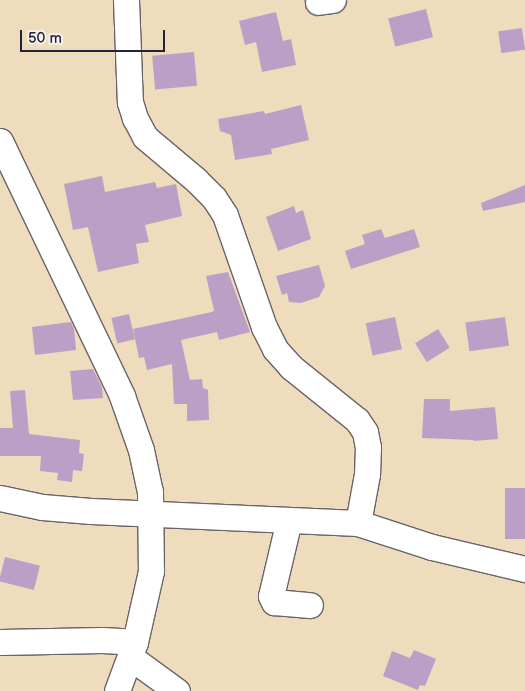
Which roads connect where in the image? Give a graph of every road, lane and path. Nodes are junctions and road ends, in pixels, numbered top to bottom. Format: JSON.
{"nodes":[{"id":1,"x":126,"y":0,"type":"edge"},
{"id":2,"x":0,"y":141,"type":"edge"},
{"id":3,"x":0,"y":498,"type":"edge"},
{"id":4,"x":152,"y":513,"type":"junction"},
{"id":5,"x":289,"y":520,"type":"junction"},
{"id":6,"x":358,"y":523,"type":"junction"},
{"id":7,"x":525,"y":569,"type":"edge"},
{"id":8,"x":310,"y":605,"type":"dead end"},
{"id":9,"x":0,"y":642,"type":"edge"},
{"id":10,"x":132,"y":650,"type":"junction"},
{"id":11,"x":117,"y":691,"type":"edge"},
{"id":12,"x":178,"y":691,"type":"edge"}],
"edges":[{"from":1,"to":6,"type":"street"},
{"from":2,"to":4,"type":"street"},
{"from":3,"to":4,"type":"street"},
{"from":4,"to":5,"type":"street"},
{"from":4,"to":10,"type":"street"},
{"from":5,"to":6,"type":"street"},
{"from":5,"to":8,"type":"street"},
{"from":6,"to":7,"type":"street"},
{"from":9,"to":10,"type":"street"},
{"from":10,"to":11,"type":"street"},
{"from":10,"to":12,"type":"street"}]}
